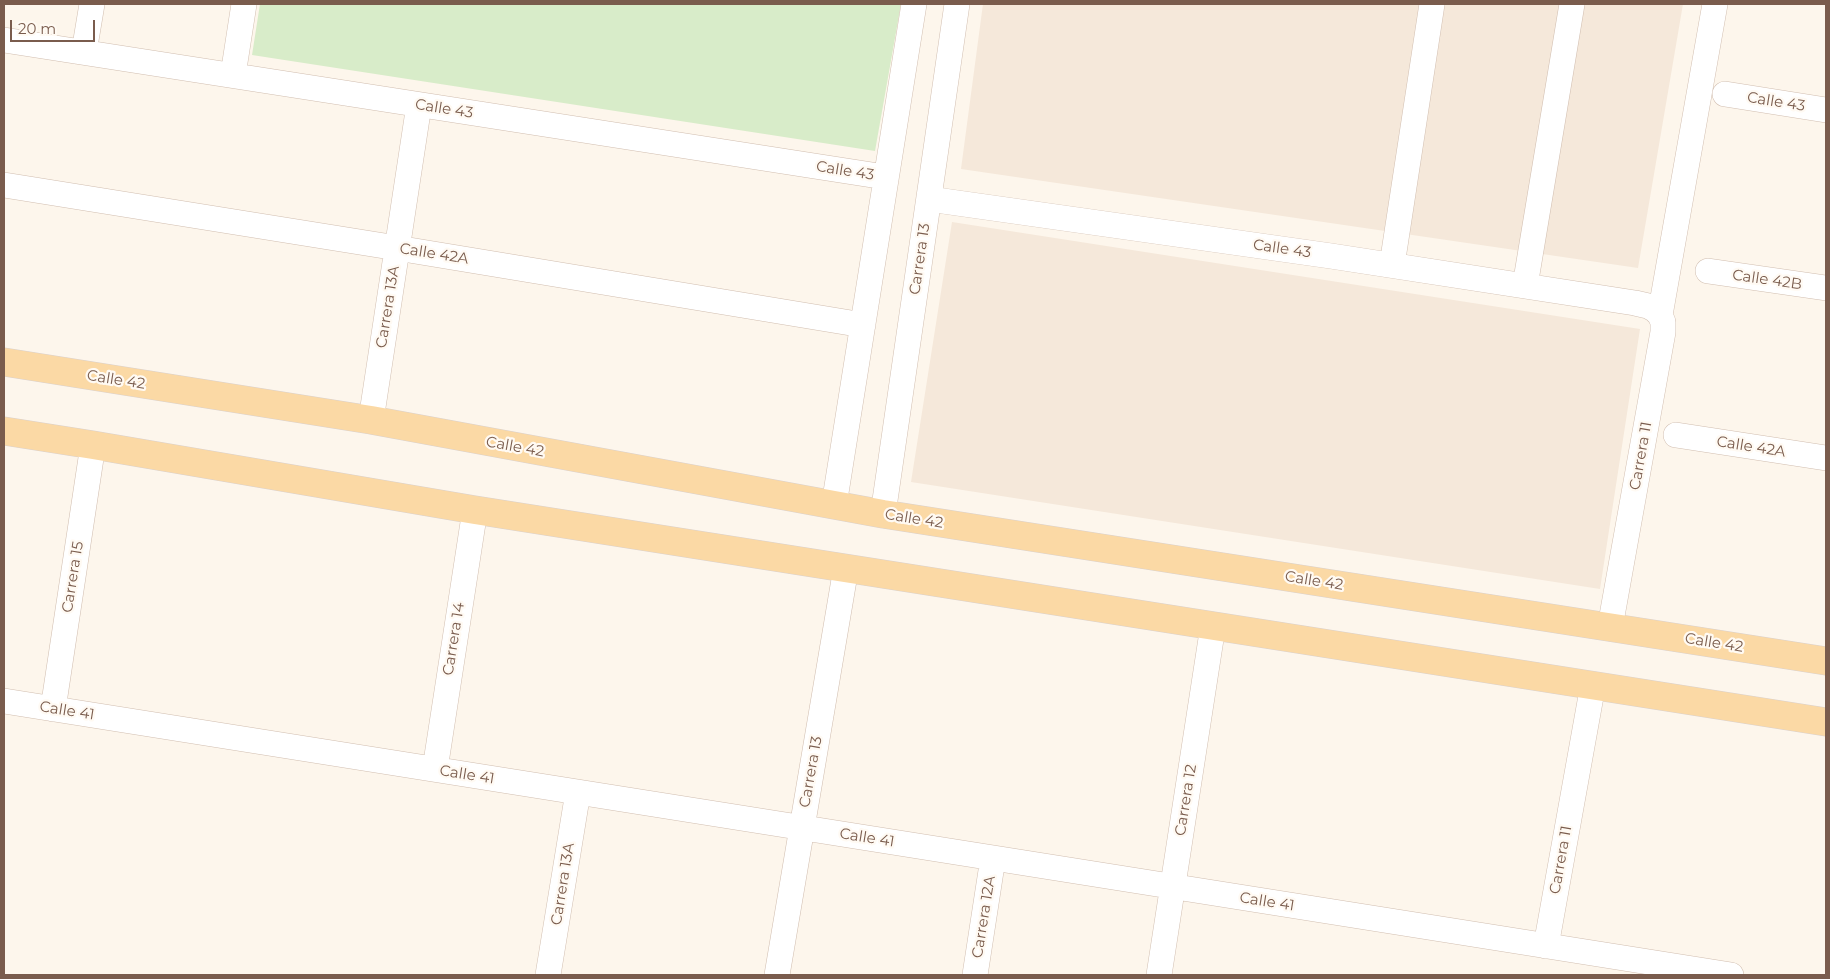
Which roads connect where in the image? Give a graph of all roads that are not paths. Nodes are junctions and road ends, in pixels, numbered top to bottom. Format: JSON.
{"nodes":[{"id":1,"x":92,"y":4,"type":"edge"},
{"id":2,"x":244,"y":4,"type":"edge"},
{"id":3,"x":914,"y":4,"type":"edge"},
{"id":4,"x":957,"y":4,"type":"edge"},
{"id":5,"x":1432,"y":4,"type":"edge"},
{"id":6,"x":1572,"y":4,"type":"edge"},
{"id":7,"x":1715,"y":4,"type":"edge"},
{"id":8,"x":4,"y":40,"type":"edge"},
{"id":9,"x":84,"y":52,"type":"junction"},
{"id":10,"x":233,"y":75,"type":"junction"},
{"id":11,"x":1725,"y":94,"type":"dead end"},
{"id":12,"x":419,"y":105,"type":"junction"},
{"id":13,"x":1826,"y":110,"type":"edge"},
{"id":14,"x":885,"y":177,"type":"junction"},
{"id":15,"x":4,"y":185,"type":"edge"},
{"id":16,"x":929,"y":199,"type":"junction"},
{"id":17,"x":397,"y":248,"type":"junction"},
{"id":18,"x":1392,"y":265,"type":"junction"},
{"id":19,"x":1708,"y":271,"type":"dead end"},
{"id":20,"x":1525,"y":286,"type":"junction"},
{"id":21,"x":1826,"y":288,"type":"edge"},
{"id":22,"x":1660,"y":315,"type":"junction"},
{"id":23,"x":863,"y":325,"type":"junction"},
{"id":24,"x":4,"y":362,"type":"edge"},
{"id":25,"x":371,"y":420,"type":"junction"},
{"id":26,"x":4,"y":431,"type":"edge"},
{"id":27,"x":1676,"y":435,"type":"dead end"},
{"id":28,"x":94,"y":445,"type":"junction"},
{"id":29,"x":1826,"y":458,"type":"edge"},
{"id":30,"x":834,"y":505,"type":"junction"},
{"id":31,"x":475,"y":510,"type":"junction"},
{"id":32,"x":883,"y":514,"type":"junction"},
{"id":33,"x":846,"y":568,"type":"junction"},
{"id":34,"x":1213,"y":626,"type":"junction"},
{"id":35,"x":1610,"y":627,"type":"junction"},
{"id":36,"x":1826,"y":661,"type":"edge"},
{"id":37,"x":1593,"y":685,"type":"junction"},
{"id":38,"x":4,"y":701,"type":"edge"},
{"id":39,"x":53,"y":709,"type":"junction"},
{"id":40,"x":1826,"y":722,"type":"edge"},
{"id":41,"x":435,"y":769,"type":"junction"},
{"id":42,"x":578,"y":792,"type":"junction"},
{"id":43,"x":802,"y":827,"type":"junction"},
{"id":44,"x":993,"y":858,"type":"junction"},
{"id":45,"x":1173,"y":887,"type":"junction"},
{"id":46,"x":1546,"y":946,"type":"junction"},
{"id":47,"x":1636,"y":968,"type":"edge"},
{"id":48,"x":548,"y":975,"type":"edge"},
{"id":49,"x":777,"y":975,"type":"edge"},
{"id":50,"x":975,"y":975,"type":"edge"},
{"id":51,"x":1159,"y":975,"type":"edge"},
{"id":52,"x":1731,"y":975,"type":"edge"}],
"edges":[{"from":1,"to":9,"type":"street"},
{"from":2,"to":10,"type":"street"},
{"from":3,"to":14,"type":"street"},
{"from":4,"to":16,"type":"street","name":"Carrera 13"},
{"from":5,"to":18,"type":"street"},
{"from":6,"to":20,"type":"street"},
{"from":7,"to":22,"type":"street","name":"Carrera 11"},
{"from":8,"to":9,"type":"street","name":"Calle 43"},
{"from":9,"to":10,"type":"street","name":"Calle 43"},
{"from":10,"to":12,"type":"street","name":"Calle 43"},
{"from":11,"to":13,"type":"street","name":"Calle 43"},
{"from":12,"to":14,"type":"street","name":"Calle 43"},
{"from":12,"to":17,"type":"street","name":"Carrera 13A"},
{"from":14,"to":23,"type":"street"},
{"from":15,"to":17,"type":"street","name":"Calle 42A"},
{"from":16,"to":18,"type":"street","name":"Calle 43"},
{"from":16,"to":32,"type":"street","name":"Carrera 13"},
{"from":17,"to":23,"type":"street","name":"Calle 42A"},
{"from":17,"to":25,"type":"street","name":"Carrera 13A"},
{"from":18,"to":20,"type":"street","name":"Calle 43"},
{"from":19,"to":21,"type":"street","name":"Calle 42B"},
{"from":20,"to":22,"type":"street","name":"Calle 43"},
{"from":22,"to":35,"type":"street","name":"Carrera 11"},
{"from":23,"to":30,"type":"street"},
{"from":24,"to":25,"type":"main road","name":"Calle 42"},
{"from":25,"to":30,"type":"main road","name":"Calle 42"},
{"from":26,"to":28,"type":"main road"},
{"from":27,"to":29,"type":"street","name":"Calle 42A"},
{"from":28,"to":31,"type":"main road"},
{"from":28,"to":39,"type":"street","name":"Carrera 15"},
{"from":30,"to":32,"type":"main road","name":"Calle 42"},
{"from":31,"to":33,"type":"main road"},
{"from":31,"to":41,"type":"street","name":"Carrera 14"},
{"from":32,"to":35,"type":"main road","name":"Calle 42"},
{"from":33,"to":34,"type":"main road"},
{"from":33,"to":43,"type":"street","name":"Carrera 13"},
{"from":34,"to":37,"type":"main road"},
{"from":34,"to":45,"type":"street","name":"Carrera 12"},
{"from":35,"to":36,"type":"main road","name":"Calle 42"},
{"from":37,"to":40,"type":"main road"},
{"from":37,"to":46,"type":"street","name":"Carrera 11"},
{"from":38,"to":39,"type":"street","name":"Calle 41"},
{"from":39,"to":41,"type":"street","name":"Calle 41"},
{"from":41,"to":42,"type":"street","name":"Calle 41"},
{"from":42,"to":43,"type":"street","name":"Calle 41"},
{"from":42,"to":48,"type":"street","name":"Carrera 13A"},
{"from":43,"to":44,"type":"street","name":"Calle 41"},
{"from":43,"to":49,"type":"street","name":"Carrera 13"},
{"from":44,"to":45,"type":"street","name":"Calle 41"},
{"from":44,"to":50,"type":"street","name":"Carrera 12A"},
{"from":45,"to":46,"type":"street","name":"Calle 41"},
{"from":45,"to":51,"type":"street","name":"Carrera 12"},
{"from":46,"to":47,"type":"street","name":"Calle 41"},
{"from":47,"to":52,"type":"street","name":"Calle 41"}]}
